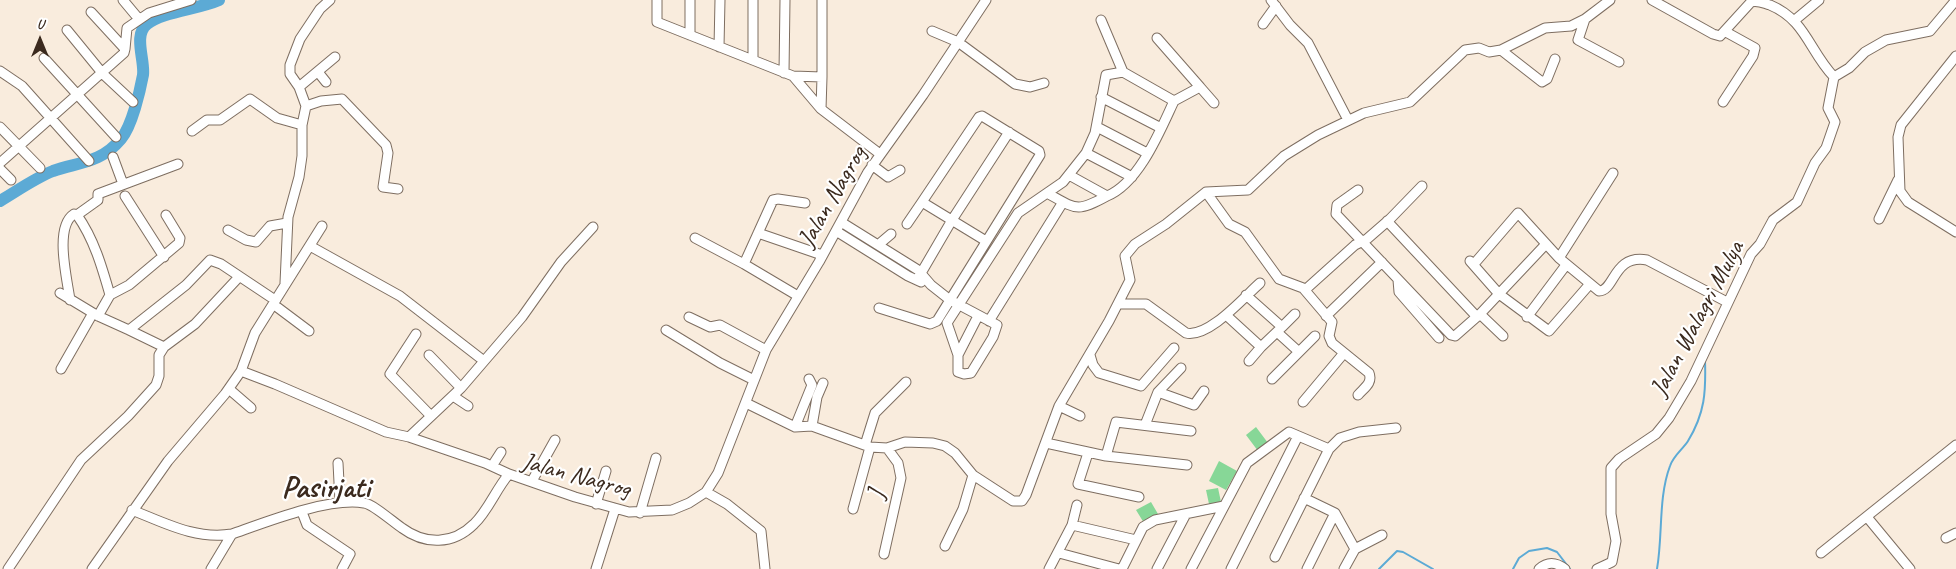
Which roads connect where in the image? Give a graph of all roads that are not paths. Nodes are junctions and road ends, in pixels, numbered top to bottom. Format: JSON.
{"nodes":[{"id":1,"x":124,"y":0,"type":"edge"},
{"id":2,"x":191,"y":0,"type":"edge"},
{"id":3,"x":330,"y":0,"type":"edge"},
{"id":4,"x":657,"y":0,"type":"edge"},
{"id":5,"x":690,"y":0,"type":"edge"},
{"id":6,"x":720,"y":0,"type":"edge"},
{"id":7,"x":753,"y":0,"type":"edge"},
{"id":8,"x":785,"y":0,"type":"edge"},
{"id":9,"x":822,"y":0,"type":"edge"},
{"id":10,"x":986,"y":0,"type":"edge"},
{"id":11,"x":1610,"y":0,"type":"edge"},
{"id":12,"x":1652,"y":0,"type":"edge"},
{"id":13,"x":1819,"y":0,"type":"edge"},
{"id":14,"x":1274,"y":2,"type":"edge"},
{"id":15,"x":165,"y":4,"type":"edge"},
{"id":16,"x":1954,"y":6,"type":"edge"},
{"id":17,"x":91,"y":12,"type":"dead end"},
{"id":18,"x":138,"y":18,"type":"junction"},
{"id":19,"x":1585,"y":19,"type":"junction"},
{"id":20,"x":1101,"y":20,"type":"dead end"},
{"id":21,"x":1795,"y":20,"type":"junction"},
{"id":22,"x":1263,"y":24,"type":"dead end"},
{"id":23,"x":66,"y":30,"type":"dead end"},
{"id":24,"x":932,"y":31,"type":"dead end"},
{"id":25,"x":1726,"y":32,"type":"junction"},
{"id":26,"x":690,"y":35,"type":"junction"},
{"id":27,"x":1157,"y":38,"type":"dead end"},
{"id":28,"x":958,"y":42,"type":"junction"},
{"id":29,"x":719,"y":47,"type":"junction"},
{"id":30,"x":125,"y":50,"type":"junction"},
{"id":31,"x":1501,"y":50,"type":"junction"},
{"id":32,"x":335,"y":56,"type":"dead end"},
{"id":33,"x":1956,"y":56,"type":"edge"},
{"id":34,"x":44,"y":58,"type":"dead end"},
{"id":35,"x":1555,"y":58,"type":"dead end"},
{"id":36,"x":753,"y":60,"type":"junction"},
{"id":37,"x":1619,"y":62,"type":"dead end"},
{"id":38,"x":0,"y":71,"type":"edge"},
{"id":39,"x":318,"y":72,"type":"junction"},
{"id":40,"x":1123,"y":72,"type":"junction"},
{"id":41,"x":102,"y":74,"type":"junction"},
{"id":42,"x":789,"y":75,"type":"junction"},
{"id":43,"x":822,"y":77,"type":"junction"},
{"id":44,"x":1834,"y":77,"type":"junction"},
{"id":45,"x":326,"y":82,"type":"dead end"},
{"id":46,"x":1044,"y":83,"type":"dead end"},
{"id":47,"x":299,"y":87,"type":"junction"},
{"id":48,"x":1200,"y":87,"type":"junction"},
{"id":49,"x":78,"y":93,"type":"junction"},
{"id":50,"x":1101,"y":97,"type":"junction"},
{"id":51,"x":1174,"y":101,"type":"junction"},
{"id":52,"x":133,"y":102,"type":"dead end"},
{"id":53,"x":1723,"y":102,"type":"dead end"},
{"id":54,"x":1214,"y":103,"type":"dead end"},
{"id":55,"x":306,"y":106,"type":"junction"},
{"id":56,"x":821,"y":109,"type":"junction"},
{"id":57,"x":51,"y":117,"type":"junction"},
{"id":58,"x":1348,"y":120,"type":"junction"},
{"id":59,"x":302,"y":125,"type":"junction"},
{"id":60,"x":0,"y":127,"type":"edge"},
{"id":61,"x":1097,"y":127,"type":"junction"},
{"id":62,"x":1161,"y":128,"type":"junction"},
{"id":63,"x":192,"y":131,"type":"dead end"},
{"id":64,"x":1009,"y":132,"type":"junction"},
{"id":65,"x":116,"y":137,"type":"dead end"},
{"id":66,"x":19,"y":146,"type":"junction"},
{"id":67,"x":1086,"y":153,"type":"junction"},
{"id":68,"x":1147,"y":153,"type":"junction"},
{"id":69,"x":880,"y":154,"type":"junction"},
{"id":70,"x":113,"y":157,"type":"dead end"},
{"id":71,"x":89,"y":161,"type":"dead end"},
{"id":72,"x":0,"y":162,"type":"edge"},
{"id":73,"x":178,"y":164,"type":"dead end"},
{"id":74,"x":872,"y":164,"type":"junction"},
{"id":75,"x":0,"y":168,"type":"edge"},
{"id":76,"x":40,"y":168,"type":"dead end"},
{"id":77,"x":900,"y":170,"type":"dead end"},
{"id":78,"x":1613,"y":173,"type":"dead end"},
{"id":79,"x":1069,"y":175,"type":"junction"},
{"id":80,"x":1132,"y":177,"type":"junction"},
{"id":81,"x":10,"y":180,"type":"dead end"},
{"id":82,"x":1898,"y":180,"type":"junction"},
{"id":83,"x":123,"y":184,"type":"junction"},
{"id":84,"x":1422,"y":186,"type":"dead end"},
{"id":85,"x":398,"y":189,"type":"dead end"},
{"id":86,"x":1358,"y":190,"type":"dead end"},
{"id":87,"x":1206,"y":192,"type":"junction"},
{"id":88,"x":1047,"y":193,"type":"junction"},
{"id":89,"x":125,"y":196,"type":"dead end"},
{"id":90,"x":1107,"y":196,"type":"junction"},
{"id":91,"x":922,"y":202,"type":"junction"},
{"id":92,"x":1063,"y":202,"type":"junction"},
{"id":93,"x":805,"y":203,"type":"dead end"},
{"id":94,"x":77,"y":215,"type":"junction"},
{"id":95,"x":166,"y":216,"type":"dead end"},
{"id":96,"x":1879,"y":219,"type":"dead end"},
{"id":97,"x":952,"y":220,"type":"junction"},
{"id":98,"x":841,"y":222,"type":"junction"},
{"id":99,"x":1387,"y":222,"type":"junction"},
{"id":100,"x":287,"y":223,"type":"junction"},
{"id":101,"x":907,"y":224,"type":"dead end"},
{"id":102,"x":322,"y":226,"type":"dead end"},
{"id":103,"x":593,"y":227,"type":"dead end"},
{"id":104,"x":228,"y":230,"type":"dead end"},
{"id":105,"x":836,"y":231,"type":"junction"},
{"id":106,"x":1956,"y":232,"type":"edge"},
{"id":107,"x":758,"y":233,"type":"junction"},
{"id":108,"x":891,"y":234,"type":"dead end"},
{"id":109,"x":694,"y":238,"type":"dead end"},
{"id":110,"x":986,"y":241,"type":"junction"},
{"id":111,"x":1362,"y":242,"type":"junction"},
{"id":112,"x":1546,"y":244,"type":"junction"},
{"id":113,"x":878,"y":245,"type":"junction"},
{"id":114,"x":310,"y":246,"type":"junction"},
{"id":115,"x":822,"y":255,"type":"junction"},
{"id":116,"x":164,"y":257,"type":"junction"},
{"id":117,"x":1559,"y":258,"type":"junction"},
{"id":118,"x":1382,"y":262,"type":"junction"},
{"id":119,"x":744,"y":264,"type":"junction"},
{"id":120,"x":1566,"y":265,"type":"junction"},
{"id":121,"x":285,"y":267,"type":"junction"},
{"id":122,"x":296,"y":270,"type":"junction"},
{"id":123,"x":920,"y":277,"type":"junction"},
{"id":124,"x":238,"y":278,"type":"junction"},
{"id":125,"x":1398,"y":280,"type":"junction"},
{"id":126,"x":286,"y":283,"type":"junction"},
{"id":127,"x":1260,"y":283,"type":"dead end"},
{"id":128,"x":1589,"y":285,"type":"junction"},
{"id":129,"x":1305,"y":290,"type":"junction"},
{"id":130,"x":60,"y":294,"type":"dead end"},
{"id":131,"x":1499,"y":294,"type":"junction"},
{"id":132,"x":110,"y":296,"type":"junction"},
{"id":133,"x":798,"y":296,"type":"junction"},
{"id":134,"x":1246,"y":296,"type":"junction"},
{"id":135,"x":70,"y":300,"type":"junction"},
{"id":136,"x":274,"y":302,"type":"junction"},
{"id":137,"x":954,"y":302,"type":"junction"},
{"id":138,"x":1728,"y":302,"type":"junction"},
{"id":139,"x":1119,"y":304,"type":"junction"},
{"id":140,"x":879,"y":308,"type":"dead end"},
{"id":141,"x":1295,"y":314,"type":"dead end"},
{"id":142,"x":96,"y":315,"type":"junction"},
{"id":143,"x":1226,"y":315,"type":"junction"},
{"id":144,"x":978,"y":316,"type":"junction"},
{"id":145,"x":1326,"y":316,"type":"junction"},
{"id":146,"x":1478,"y":316,"type":"junction"},
{"id":147,"x":689,"y":317,"type":"dead end"},
{"id":148,"x":1527,"y":317,"type":"junction"},
{"id":149,"x":990,"y":321,"type":"junction"},
{"id":150,"x":1280,"y":329,"type":"junction"},
{"id":151,"x":129,"y":330,"type":"junction"},
{"id":152,"x":666,"y":330,"type":"dead end"},
{"id":153,"x":308,"y":331,"type":"dead end"},
{"id":154,"x":416,"y":334,"type":"dead end"},
{"id":155,"x":1315,"y":336,"type":"dead end"},
{"id":156,"x":1503,"y":336,"type":"dead end"},
{"id":157,"x":1439,"y":338,"type":"dead end"},
{"id":158,"x":164,"y":347,"type":"junction"},
{"id":159,"x":1261,"y":347,"type":"junction"},
{"id":160,"x":1174,"y":348,"type":"dead end"},
{"id":161,"x":766,"y":350,"type":"junction"},
{"id":162,"x":1299,"y":352,"type":"junction"},
{"id":163,"x":1344,"y":353,"type":"junction"},
{"id":164,"x":429,"y":355,"type":"dead end"},
{"id":165,"x":958,"y":355,"type":"junction"},
{"id":166,"x":1090,"y":355,"type":"junction"},
{"id":167,"x":484,"y":361,"type":"junction"},
{"id":168,"x":1249,"y":361,"type":"dead end"},
{"id":169,"x":1181,"y":368,"type":"dead end"},
{"id":170,"x":61,"y":369,"type":"dead end"},
{"id":171,"x":241,"y":371,"type":"junction"},
{"id":172,"x":809,"y":379,"type":"dead end"},
{"id":173,"x":754,"y":380,"type":"junction"},
{"id":174,"x":1272,"y":380,"type":"dead end"},
{"id":175,"x":906,"y":382,"type":"dead end"},
{"id":176,"x":823,"y":383,"type":"dead end"},
{"id":177,"x":461,"y":388,"type":"junction"},
{"id":178,"x":229,"y":389,"type":"junction"},
{"id":179,"x":1204,"y":391,"type":"dead end"},
{"id":180,"x":1158,"y":392,"type":"junction"},
{"id":181,"x":1358,"y":395,"type":"dead end"},
{"id":182,"x":453,"y":396,"type":"junction"},
{"id":183,"x":746,"y":402,"type":"junction"},
{"id":184,"x":1303,"y":402,"type":"dead end"},
{"id":185,"x":468,"y":406,"type":"dead end"},
{"id":186,"x":1059,"y":406,"type":"junction"},
{"id":187,"x":251,"y":408,"type":"dead end"},
{"id":188,"x":431,"y":416,"type":"junction"},
{"id":189,"x":1080,"y":416,"type":"dead end"},
{"id":190,"x":812,"y":426,"type":"junction"},
{"id":191,"x":1145,"y":426,"type":"junction"},
{"id":192,"x":795,"y":427,"type":"junction"},
{"id":193,"x":1396,"y":428,"type":"dead end"},
{"id":194,"x":1191,"y":431,"type":"dead end"},
{"id":195,"x":1294,"y":434,"type":"junction"},
{"id":196,"x":409,"y":437,"type":"junction"},
{"id":197,"x":555,"y":440,"type":"dead end"},
{"id":198,"x":1046,"y":443,"type":"junction"},
{"id":199,"x":1956,"y":445,"type":"edge"},
{"id":200,"x":868,"y":446,"type":"junction"},
{"id":201,"x":887,"y":448,"type":"junction"},
{"id":202,"x":1329,"y":449,"type":"junction"},
{"id":203,"x":501,"y":452,"type":"dead end"},
{"id":204,"x":1088,"y":453,"type":"junction"},
{"id":205,"x":1106,"y":456,"type":"junction"},
{"id":206,"x":656,"y":458,"type":"dead end"},
{"id":207,"x":338,"y":463,"type":"dead end"},
{"id":208,"x":1187,"y":465,"type":"dead end"},
{"id":209,"x":492,"y":466,"type":"junction"},
{"id":210,"x":606,"y":471,"type":"dead end"},
{"id":211,"x":509,"y":474,"type":"junction"},
{"id":212,"x":973,"y":474,"type":"junction"},
{"id":213,"x":532,"y":481,"type":"junction"},
{"id":214,"x":706,"y":492,"type":"junction"},
{"id":215,"x":1139,"y":497,"type":"dead end"},
{"id":216,"x":1304,"y":498,"type":"junction"},
{"id":217,"x":340,"y":502,"type":"junction"},
{"id":218,"x":596,"y":504,"type":"junction"},
{"id":219,"x":1077,"y":505,"type":"dead end"},
{"id":220,"x":1224,"y":506,"type":"junction"},
{"id":221,"x":615,"y":509,"type":"junction"},
{"id":222,"x":853,"y":509,"type":"dead end"},
{"id":223,"x":132,"y":510,"type":"junction"},
{"id":224,"x":302,"y":512,"type":"junction"},
{"id":225,"x":640,"y":513,"type":"junction"},
{"id":226,"x":1334,"y":513,"type":"junction"},
{"id":227,"x":1186,"y":514,"type":"junction"},
{"id":228,"x":1866,"y":517,"type":"junction"},
{"id":229,"x":1072,"y":525,"type":"junction"},
{"id":230,"x":1956,"y":533,"type":"edge"},
{"id":231,"x":232,"y":534,"type":"junction"},
{"id":232,"x":1382,"y":535,"type":"dead end"},
{"id":233,"x":1946,"y":538,"type":"dead end"},
{"id":234,"x":1136,"y":540,"type":"junction"},
{"id":235,"x":945,"y":546,"type":"dead end"},
{"id":236,"x":1355,"y":549,"type":"junction"},
{"id":237,"x":1058,"y":553,"type":"junction"},
{"id":238,"x":1821,"y":553,"type":"dead end"},
{"id":239,"x":884,"y":554,"type":"dead end"},
{"id":240,"x":1275,"y":557,"type":"dead end"},
{"id":241,"x":1086,"y":565,"type":"edge"},
{"id":242,"x":1904,"y":567,"type":"edge"},
{"id":243,"x":8,"y":569,"type":"edge"},
{"id":244,"x":92,"y":569,"type":"edge"},
{"id":245,"x":212,"y":569,"type":"edge"},
{"id":246,"x":342,"y":569,"type":"edge"},
{"id":247,"x":596,"y":569,"type":"edge"},
{"id":248,"x":765,"y":569,"type":"edge"},
{"id":249,"x":1050,"y":569,"type":"edge"},
{"id":250,"x":1121,"y":569,"type":"edge"},
{"id":251,"x":1157,"y":569,"type":"edge"},
{"id":252,"x":1191,"y":569,"type":"edge"},
{"id":253,"x":1231,"y":569,"type":"edge"},
{"id":254,"x":1307,"y":569,"type":"edge"},
{"id":255,"x":1344,"y":569,"type":"edge"},
{"id":256,"x":1539,"y":569,"type":"edge"},
{"id":257,"x":1565,"y":569,"type":"edge"},
{"id":258,"x":1597,"y":569,"type":"edge"}],
"edges":[{"from":1,"to":18,"type":"street"},
{"from":2,"to":15,"type":"street"},
{"from":3,"to":47,"type":"street"},
{"from":4,"to":26,"type":"street"},
{"from":5,"to":26,"type":"street"},
{"from":6,"to":29,"type":"street"},
{"from":7,"to":36,"type":"street"},
{"from":8,"to":42,"type":"street"},
{"from":9,"to":43,"type":"street"},
{"from":10,"to":28,"type":"street","name":"Jalan Nagrog"},
{"from":11,"to":19,"type":"street"},
{"from":12,"to":25,"type":"street"},
{"from":13,"to":21,"type":"street"},
{"from":14,"to":22,"type":"street"},
{"from":14,"to":58,"type":"street"},
{"from":15,"to":18,"type":"street"},
{"from":16,"to":44,"type":"street"},
{"from":17,"to":30,"type":"street"},
{"from":18,"to":30,"type":"street"},
{"from":19,"to":31,"type":"street"},
{"from":19,"to":37,"type":"street"},
{"from":20,"to":40,"type":"street"},
{"from":21,"to":25,"type":"street"},
{"from":21,"to":44,"type":"street"},
{"from":23,"to":41,"type":"street"},
{"from":24,"to":28,"type":"street"},
{"from":25,"to":53,"type":"street"},
{"from":26,"to":29,"type":"street"},
{"from":27,"to":48,"type":"street"},
{"from":28,"to":46,"type":"street"},
{"from":28,"to":69,"type":"street","name":"Jalan Nagrog"},
{"from":29,"to":36,"type":"street"},
{"from":30,"to":41,"type":"street"},
{"from":31,"to":35,"type":"street"},
{"from":31,"to":58,"type":"street"},
{"from":32,"to":39,"type":"street"},
{"from":33,"to":82,"type":"street"},
{"from":34,"to":49,"type":"street"},
{"from":36,"to":42,"type":"street"},
{"from":38,"to":57,"type":"street"},
{"from":39,"to":45,"type":"street"},
{"from":39,"to":47,"type":"street"},
{"from":40,"to":50,"type":"street"},
{"from":40,"to":51,"type":"street"},
{"from":41,"to":49,"type":"street"},
{"from":41,"to":52,"type":"street"},
{"from":42,"to":43,"type":"street"},
{"from":42,"to":56,"type":"street"},
{"from":43,"to":56,"type":"street"},
{"from":44,"to":138,"type":"street","name":"Jalan Walagri Mulya"},
{"from":47,"to":55,"type":"street"},
{"from":48,"to":51,"type":"street"},
{"from":48,"to":54,"type":"street"},
{"from":49,"to":57,"type":"street"},
{"from":49,"to":65,"type":"street"},
{"from":50,"to":61,"type":"street"},
{"from":50,"to":62,"type":"street"},
{"from":51,"to":62,"type":"street"},
{"from":55,"to":59,"type":"street"},
{"from":55,"to":85,"type":"street"},
{"from":56,"to":69,"type":"street"},
{"from":57,"to":66,"type":"street"},
{"from":57,"to":71,"type":"street"},
{"from":58,"to":87,"type":"street"},
{"from":59,"to":63,"type":"street"},
{"from":59,"to":100,"type":"street"},
{"from":60,"to":66,"type":"street"},
{"from":61,"to":67,"type":"street"},
{"from":61,"to":68,"type":"street"},
{"from":62,"to":68,"type":"street"},
{"from":64,"to":91,"type":"street"},
{"from":64,"to":97,"type":"street"},
{"from":64,"to":110,"type":"street"},
{"from":66,"to":72,"type":"street"},
{"from":66,"to":76,"type":"street"},
{"from":67,"to":79,"type":"street"},
{"from":67,"to":80,"type":"street"},
{"from":68,"to":80,"type":"street"},
{"from":69,"to":74,"type":"street","name":"Jalan Nagrog"},
{"from":70,"to":83,"type":"street"},
{"from":73,"to":83,"type":"street"},
{"from":74,"to":77,"type":"street"},
{"from":74,"to":98,"type":"street","name":"Jalan Nagrog"},
{"from":75,"to":81,"type":"street"},
{"from":78,"to":117,"type":"street"},
{"from":79,"to":88,"type":"street"},
{"from":79,"to":90,"type":"street"},
{"from":80,"to":90,"type":"street"},
{"from":82,"to":96,"type":"street"},
{"from":82,"to":106,"type":"street"},
{"from":83,"to":94,"type":"street"},
{"from":84,"to":99,"type":"street"},
{"from":86,"to":111,"type":"street"},
{"from":87,"to":129,"type":"street"},
{"from":87,"to":139,"type":"street"},
{"from":88,"to":92,"type":"street"},
{"from":88,"to":137,"type":"street"},
{"from":89,"to":116,"type":"street"},
{"from":90,"to":92,"type":"street"},
{"from":91,"to":97,"type":"street"},
{"from":91,"to":101,"type":"street"},
{"from":92,"to":149,"type":"street"},
{"from":93,"to":107,"type":"street"},
{"from":94,"to":132,"type":"street"},
{"from":94,"to":135,"type":"street"},
{"from":95,"to":116,"type":"street"},
{"from":97,"to":110,"type":"street"},
{"from":97,"to":123,"type":"street"},
{"from":98,"to":105,"type":"street","name":"Jalan Nagrog"},
{"from":98,"to":113,"type":"street"},
{"from":99,"to":111,"type":"street"},
{"from":99,"to":146,"type":"street"},
{"from":100,"to":104,"type":"street"},
{"from":100,"to":121,"type":"street"},
{"from":102,"to":114,"type":"street"},
{"from":103,"to":167,"type":"street"},
{"from":105,"to":115,"type":"street","name":"Jalan Nagrog"},
{"from":105,"to":123,"type":"street"},
{"from":107,"to":115,"type":"street"},
{"from":107,"to":119,"type":"street"},
{"from":108,"to":113,"type":"street"},
{"from":109,"to":119,"type":"street"},
{"from":110,"to":137,"type":"street"},
{"from":111,"to":118,"type":"street"},
{"from":111,"to":129,"type":"street"},
{"from":112,"to":117,"type":"street"},
{"from":112,"to":131,"type":"street"},
{"from":112,"to":131,"type":"street"},
{"from":113,"to":123,"type":"street"},
{"from":114,"to":122,"type":"street"},
{"from":114,"to":167,"type":"street"},
{"from":115,"to":133,"type":"street","name":"Jalan Nagrog"},
{"from":116,"to":132,"type":"street"},
{"from":117,"to":120,"type":"street"},
{"from":118,"to":125,"type":"street"},
{"from":118,"to":145,"type":"street"},
{"from":119,"to":133,"type":"street"},
{"from":120,"to":128,"type":"street"},
{"from":120,"to":148,"type":"street"},
{"from":121,"to":122,"type":"street"},
{"from":121,"to":126,"type":"street"},
{"from":122,"to":126,"type":"street"},
{"from":123,"to":137,"type":"street"},
{"from":124,"to":136,"type":"street"},
{"from":124,"to":151,"type":"street"},
{"from":124,"to":158,"type":"street"},
{"from":125,"to":146,"type":"street"},
{"from":125,"to":157,"type":"street"},
{"from":126,"to":136,"type":"street"},
{"from":127,"to":134,"type":"street"},
{"from":128,"to":138,"type":"street"},
{"from":128,"to":148,"type":"street"},
{"from":129,"to":145,"type":"street"},
{"from":130,"to":135,"type":"street"},
{"from":131,"to":146,"type":"street"},
{"from":131,"to":148,"type":"street"},
{"from":132,"to":142,"type":"street"},
{"from":133,"to":161,"type":"street","name":"Jalan Nagrog"},
{"from":134,"to":143,"type":"street"},
{"from":134,"to":150,"type":"street"},
{"from":135,"to":142,"type":"street"},
{"from":136,"to":153,"type":"street"},
{"from":136,"to":171,"type":"street"},
{"from":137,"to":140,"type":"street"},
{"from":137,"to":144,"type":"street"},
{"from":137,"to":165,"type":"street"},
{"from":138,"to":258,"type":"street","name":"Jalan Walagri Mulya"},
{"from":139,"to":143,"type":"street"},
{"from":139,"to":166,"type":"street"},
{"from":141,"to":150,"type":"street"},
{"from":142,"to":151,"type":"street"},
{"from":142,"to":170,"type":"street"},
{"from":143,"to":159,"type":"street"},
{"from":144,"to":149,"type":"street"},
{"from":144,"to":165,"type":"street"},
{"from":145,"to":163,"type":"street"},
{"from":146,"to":156,"type":"street"},
{"from":147,"to":161,"type":"street"},
{"from":149,"to":165,"type":"street"},
{"from":150,"to":159,"type":"street"},
{"from":150,"to":162,"type":"street"},
{"from":151,"to":158,"type":"street"},
{"from":152,"to":173,"type":"street"},
{"from":154,"to":188,"type":"street"},
{"from":155,"to":162,"type":"street"},
{"from":158,"to":243,"type":"street"},
{"from":159,"to":168,"type":"street"},
{"from":160,"to":166,"type":"street"},
{"from":161,"to":173,"type":"street","name":"Jalan Nagrog"},
{"from":162,"to":174,"type":"street"},
{"from":163,"to":181,"type":"street"},
{"from":163,"to":184,"type":"street"},
{"from":164,"to":177,"type":"street"},
{"from":166,"to":186,"type":"street"},
{"from":167,"to":177,"type":"street"},
{"from":169,"to":180,"type":"street"},
{"from":171,"to":178,"type":"street"},
{"from":171,"to":196,"type":"street"},
{"from":172,"to":192,"type":"street"},
{"from":173,"to":183,"type":"street","name":"Jalan Nagrog"},
{"from":175,"to":200,"type":"street"},
{"from":176,"to":190,"type":"street"},
{"from":177,"to":182,"type":"street"},
{"from":178,"to":187,"type":"street"},
{"from":178,"to":223,"type":"street"},
{"from":179,"to":180,"type":"street"},
{"from":180,"to":191,"type":"street"},
{"from":182,"to":185,"type":"street"},
{"from":182,"to":188,"type":"street"},
{"from":183,"to":192,"type":"street"},
{"from":183,"to":214,"type":"street","name":"Jalan Nagrog"},
{"from":186,"to":189,"type":"street"},
{"from":186,"to":198,"type":"street"},
{"from":188,"to":196,"type":"street"},
{"from":190,"to":192,"type":"street"},
{"from":190,"to":200,"type":"street"},
{"from":191,"to":194,"type":"street"},
{"from":191,"to":205,"type":"street"},
{"from":193,"to":202,"type":"street"},
{"from":195,"to":202,"type":"street"},
{"from":195,"to":220,"type":"street"},
{"from":195,"to":253,"type":"street"},
{"from":196,"to":209,"type":"street"},
{"from":197,"to":213,"type":"street"},
{"from":198,"to":204,"type":"street"},
{"from":198,"to":212,"type":"street"},
{"from":199,"to":228,"type":"street"},
{"from":200,"to":201,"type":"street"},
{"from":200,"to":222,"type":"street"},
{"from":201,"to":212,"type":"street"},
{"from":201,"to":239,"type":"street","name":"J"},
{"from":202,"to":216,"type":"street"},
{"from":203,"to":209,"type":"street"},
{"from":204,"to":205,"type":"street"},
{"from":204,"to":215,"type":"street"},
{"from":205,"to":208,"type":"street"},
{"from":206,"to":225,"type":"street"},
{"from":207,"to":217,"type":"street"},
{"from":209,"to":211,"type":"street"},
{"from":210,"to":218,"type":"street"},
{"from":211,"to":213,"type":"street","name":"Jalan Nagrog"},
{"from":211,"to":217,"type":"street","name":"Jalan Nagrog"},
{"from":212,"to":235,"type":"street"},
{"from":213,"to":218,"type":"street","name":"Jalan Nagrog"},
{"from":214,"to":225,"type":"street","name":"Jalan Nagrog"},
{"from":214,"to":248,"type":"street"},
{"from":216,"to":226,"type":"street"},
{"from":216,"to":240,"type":"street"},
{"from":217,"to":224,"type":"street","name":"Jalan Nagrog"},
{"from":218,"to":221,"type":"street","name":"Jalan Nagrog"},
{"from":219,"to":229,"type":"street"},
{"from":220,"to":227,"type":"street"},
{"from":220,"to":252,"type":"street"},
{"from":221,"to":225,"type":"street","name":"Jalan Nagrog"},
{"from":221,"to":247,"type":"street"},
{"from":223,"to":231,"type":"street","name":"Jalan Nagrog"},
{"from":223,"to":244,"type":"street"},
{"from":224,"to":231,"type":"street","name":"Jalan Nagrog"},
{"from":224,"to":246,"type":"street"},
{"from":226,"to":236,"type":"street"},
{"from":226,"to":254,"type":"street"},
{"from":227,"to":234,"type":"street"},
{"from":227,"to":251,"type":"street"},
{"from":228,"to":238,"type":"street"},
{"from":228,"to":242,"type":"street"},
{"from":229,"to":234,"type":"street"},
{"from":229,"to":237,"type":"street"},
{"from":230,"to":233,"type":"street"},
{"from":231,"to":245,"type":"street"},
{"from":232,"to":236,"type":"street"},
{"from":234,"to":250,"type":"street"},
{"from":236,"to":255,"type":"street"},
{"from":237,"to":241,"type":"street"},
{"from":237,"to":249,"type":"street"},
{"from":241,"to":250,"type":"street"},
{"from":256,"to":257,"type":"street"}]}
